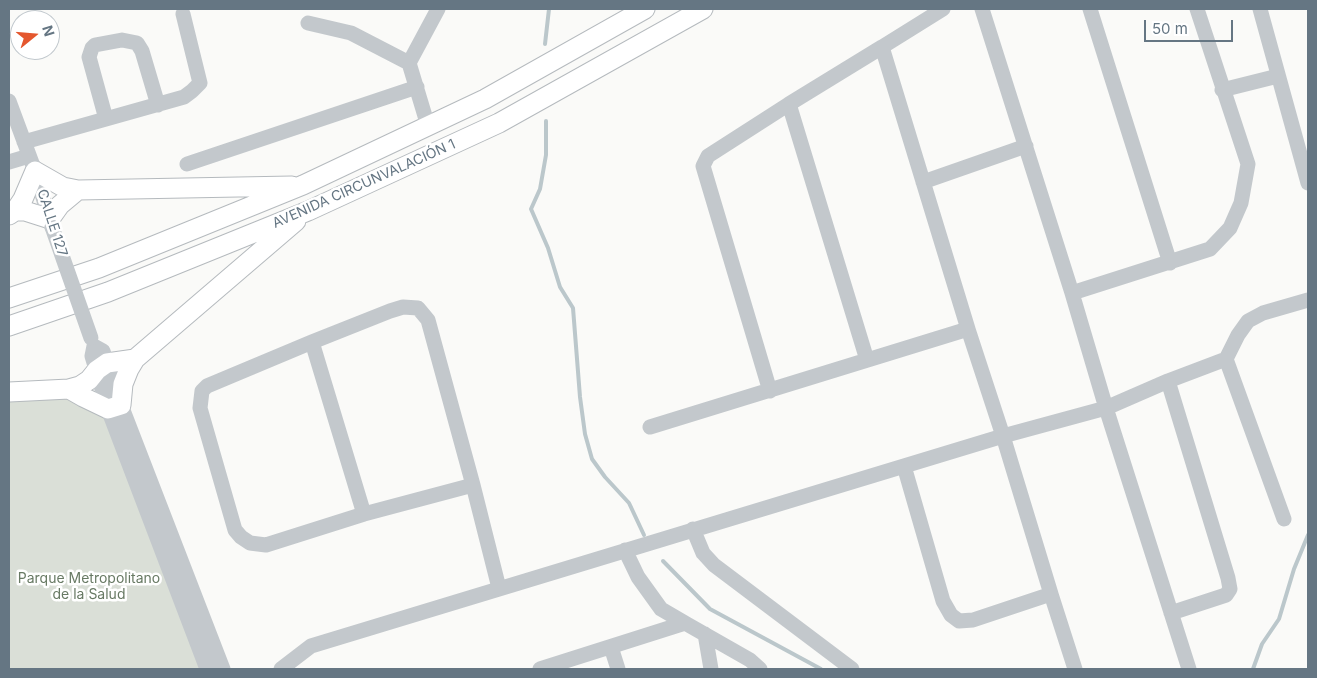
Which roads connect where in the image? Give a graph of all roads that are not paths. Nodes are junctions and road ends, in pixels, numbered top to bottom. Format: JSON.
{"nodes":[{"id":1,"x":438,"y":9,"type":"edge"},
{"id":2,"x":645,"y":9,"type":"edge"},
{"id":3,"x":703,"y":9,"type":"edge"},
{"id":4,"x":943,"y":9,"type":"edge"},
{"id":5,"x":982,"y":9,"type":"edge"},
{"id":6,"x":1090,"y":9,"type":"edge"},
{"id":7,"x":1197,"y":9,"type":"edge"},
{"id":8,"x":1260,"y":9,"type":"edge"},
{"id":9,"x":183,"y":14,"type":"dead end"},
{"id":10,"x":308,"y":23,"type":"dead end"},
{"id":11,"x":882,"y":47,"type":"junction"},
{"id":12,"x":409,"y":63,"type":"junction"},
{"id":13,"x":1278,"y":76,"type":"junction"},
{"id":14,"x":417,"y":87,"type":"junction"},
{"id":15,"x":1222,"y":90,"type":"junction"},
{"id":16,"x":9,"y":102,"type":"edge"},
{"id":17,"x":790,"y":104,"type":"junction"},
{"id":18,"x":158,"y":105,"type":"junction"},
{"id":19,"x":106,"y":119,"type":"junction"},
{"id":20,"x":428,"y":126,"type":"junction"},
{"id":21,"x":1026,"y":146,"type":"junction"},
{"id":22,"x":1304,"y":155,"type":"edge"},
{"id":23,"x":29,"y":156,"type":"junction"},
{"id":24,"x":9,"y":162,"type":"edge"},
{"id":25,"x":188,"y":164,"type":"dead end"},
{"id":26,"x":923,"y":182,"type":"junction"},
{"id":27,"x":1308,"y":183,"type":"edge"},
{"id":28,"x":303,"y":185,"type":"junction"},
{"id":29,"x":78,"y":190,"type":"junction"},
{"id":30,"x":308,"y":211,"type":"junction"},
{"id":31,"x":12,"y":213,"type":"edge"},
{"id":32,"x":51,"y":223,"type":"junction"},
{"id":33,"x":1170,"y":263,"type":"junction"},
{"id":34,"x":1072,"y":293,"type":"junction"},
{"id":35,"x":9,"y":298,"type":"edge"},
{"id":36,"x":1308,"y":300,"type":"edge"},
{"id":37,"x":9,"y":326,"type":"edge"},
{"id":38,"x":968,"y":329,"type":"junction"},
{"id":39,"x":312,"y":342,"type":"junction"},
{"id":40,"x":135,"y":359,"type":"junction"},
{"id":41,"x":1226,"y":359,"type":"junction"},
{"id":42,"x":867,"y":360,"type":"junction"},
{"id":43,"x":102,"y":366,"type":"junction"},
{"id":44,"x":1168,"y":381,"type":"junction"},
{"id":45,"x":69,"y":388,"type":"junction"},
{"id":46,"x":770,"y":391,"type":"junction"},
{"id":47,"x":9,"y":392,"type":"edge"},
{"id":48,"x":115,"y":407,"type":"junction"},
{"id":49,"x":1106,"y":408,"type":"junction"},
{"id":50,"x":650,"y":427,"type":"dead end"},
{"id":51,"x":1003,"y":436,"type":"junction"},
{"id":52,"x":904,"y":466,"type":"junction"},
{"id":53,"x":473,"y":485,"type":"junction"},
{"id":54,"x":364,"y":514,"type":"junction"},
{"id":55,"x":1284,"y":519,"type":"dead end"},
{"id":56,"x":693,"y":529,"type":"junction"},
{"id":57,"x":625,"y":550,"type":"junction"},
{"id":58,"x":499,"y":588,"type":"junction"},
{"id":59,"x":1051,"y":594,"type":"junction"},
{"id":60,"x":1171,"y":613,"type":"junction"},
{"id":61,"x":686,"y":624,"type":"junction"},
{"id":62,"x":705,"y":634,"type":"junction"},
{"id":63,"x":611,"y":647,"type":"junction"},
{"id":64,"x":223,"y":666,"type":"edge"},
{"id":65,"x":207,"y":669,"type":"edge"},
{"id":66,"x":281,"y":669,"type":"edge"},
{"id":67,"x":540,"y":669,"type":"edge"},
{"id":68,"x":618,"y":669,"type":"edge"},
{"id":69,"x":711,"y":669,"type":"edge"},
{"id":70,"x":760,"y":669,"type":"edge"},
{"id":71,"x":852,"y":669,"type":"edge"},
{"id":72,"x":1075,"y":669,"type":"edge"},
{"id":73,"x":1188,"y":669,"type":"edge"}],
"edges":[{"from":1,"to":12,"type":"street"},
{"from":2,"to":20,"type":"main road","name":"AVENIDA CIRCUNVALACIÓN 1"},
{"from":3,"to":30,"type":"main road","name":"AVENIDA CIRCUNVALACIÓN 1"},
{"from":4,"to":11,"type":"street"},
{"from":5,"to":21,"type":"street"},
{"from":6,"to":33,"type":"street"},
{"from":7,"to":15,"type":"street"},
{"from":8,"to":13,"type":"street"},
{"from":9,"to":18,"type":"street"},
{"from":10,"to":12,"type":"street"},
{"from":11,"to":17,"type":"street"},
{"from":11,"to":26,"type":"street"},
{"from":12,"to":14,"type":"street"},
{"from":13,"to":15,"type":"street"},
{"from":13,"to":22,"type":"street"},
{"from":14,"to":20,"type":"street"},
{"from":14,"to":25,"type":"street"},
{"from":15,"to":33,"type":"street"},
{"from":16,"to":23,"type":"street","name":"CALLE 127"},
{"from":17,"to":42,"type":"street"},
{"from":17,"to":46,"type":"street"},
{"from":18,"to":19,"type":"street"},
{"from":18,"to":19,"type":"street"},
{"from":19,"to":23,"type":"street"},
{"from":20,"to":28,"type":"main road","name":"AVENIDA CIRCUNVALACIÓN 1"},
{"from":21,"to":26,"type":"street"},
{"from":21,"to":34,"type":"street"},
{"from":22,"to":27,"type":"street"},
{"from":23,"to":24,"type":"street"},
{"from":23,"to":29,"type":"main road"},
{"from":23,"to":31,"type":"main road"},
{"from":23,"to":32,"type":"street","name":"CALLE 127"},
{"from":26,"to":38,"type":"street"},
{"from":28,"to":29,"type":"main road"},
{"from":28,"to":35,"type":"main road","name":"AVENIDA CIRCUNVALACIÓN 1"},
{"from":29,"to":32,"type":"main road"},
{"from":30,"to":37,"type":"main road","name":"AVENIDA CIRCUNVALACIÓN 1"},
{"from":30,"to":40,"type":"main road"},
{"from":31,"to":32,"type":"main road"},
{"from":32,"to":43,"type":"street","name":"CALLE 127","bridge":true},
{"from":33,"to":34,"type":"street"},
{"from":34,"to":49,"type":"street"},
{"from":36,"to":41,"type":"street"},
{"from":38,"to":42,"type":"street"},
{"from":38,"to":51,"type":"street"},
{"from":39,"to":53,"type":"street"},
{"from":39,"to":54,"type":"street"},
{"from":39,"to":54,"type":"street"},
{"from":40,"to":43,"type":"main road"},
{"from":40,"to":48,"type":"main road"},
{"from":41,"to":44,"type":"street"},
{"from":41,"to":55,"type":"street"},
{"from":42,"to":46,"type":"street"},
{"from":43,"to":45,"type":"main road"},
{"from":43,"to":48,"type":"street","name":"CALLE 127"},
{"from":44,"to":49,"type":"street"},
{"from":44,"to":60,"type":"street"},
{"from":45,"to":47,"type":"main road"},
{"from":45,"to":48,"type":"main road"},
{"from":46,"to":50,"type":"street"},
{"from":48,"to":64,"type":"street"},
{"from":48,"to":65,"type":"street"},
{"from":49,"to":51,"type":"street"},
{"from":49,"to":60,"type":"street"},
{"from":51,"to":52,"type":"street"},
{"from":51,"to":59,"type":"street"},
{"from":52,"to":56,"type":"street"},
{"from":52,"to":59,"type":"street"},
{"from":53,"to":54,"type":"street"},
{"from":53,"to":58,"type":"street"},
{"from":56,"to":57,"type":"street"},
{"from":56,"to":71,"type":"street"},
{"from":57,"to":58,"type":"street"},
{"from":57,"to":61,"type":"street"},
{"from":58,"to":66,"type":"street"},
{"from":59,"to":72,"type":"street"},
{"from":60,"to":73,"type":"street"},
{"from":61,"to":62,"type":"street"},
{"from":61,"to":63,"type":"street"},
{"from":62,"to":69,"type":"street"},
{"from":62,"to":70,"type":"street"},
{"from":63,"to":67,"type":"street"},
{"from":63,"to":68,"type":"street"}]}
